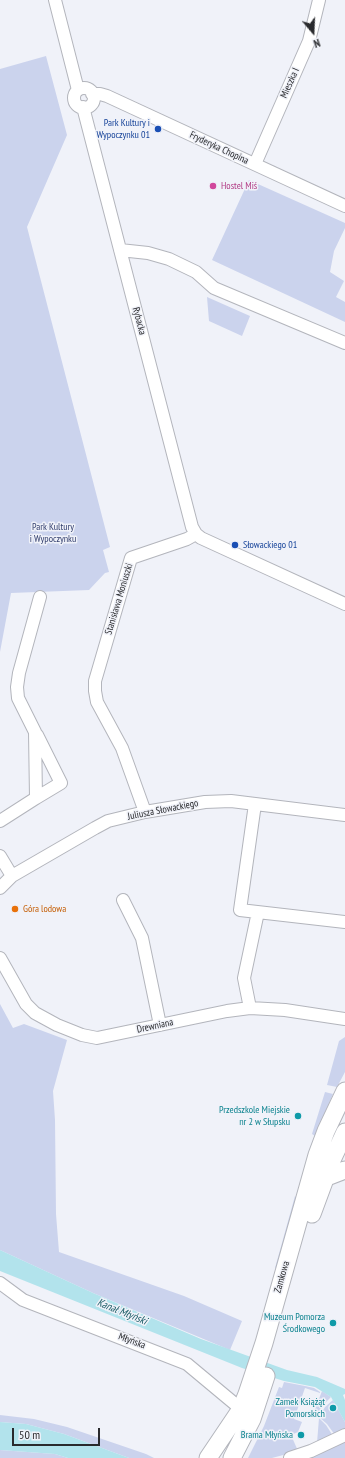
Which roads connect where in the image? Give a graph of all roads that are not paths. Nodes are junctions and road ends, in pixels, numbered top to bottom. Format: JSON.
{"nodes":[{"id":1,"x":55,"y":0,"type":"edge"},
{"id":2,"x":319,"y":0,"type":"edge"},
{"id":3,"x":78,"y":90,"type":"junction"},
{"id":4,"x":92,"y":94,"type":"junction"},
{"id":5,"x":83,"y":107,"type":"junction"},
{"id":6,"x":255,"y":164,"type":"junction"},
{"id":7,"x":345,"y":206,"type":"edge"},
{"id":8,"x":120,"y":250,"type":"junction"},
{"id":9,"x":345,"y":343,"type":"edge"},
{"id":10,"x":196,"y":534,"type":"junction"},
{"id":11,"x":40,"y":597,"type":"dead end"},
{"id":12,"x":345,"y":604,"type":"edge"},
{"id":13,"x":35,"y":732,"type":"junction"},
{"id":14,"x":36,"y":798,"type":"junction"},
{"id":15,"x":255,"y":804,"type":"junction"},
{"id":16,"x":145,"y":812,"type":"junction"},
{"id":17,"x":345,"y":815,"type":"edge"},
{"id":18,"x":0,"y":821,"type":"edge"},
{"id":19,"x":0,"y":856,"type":"edge"},
{"id":20,"x":12,"y":876,"type":"junction"},
{"id":21,"x":0,"y":888,"type":"edge"},
{"id":22,"x":123,"y":900,"type":"dead end"},
{"id":23,"x":258,"y":912,"type":"junction"},
{"id":24,"x":345,"y":922,"type":"edge"},
{"id":25,"x":0,"y":958,"type":"edge"},
{"id":26,"x":250,"y":1008,"type":"junction"},
{"id":27,"x":345,"y":1019,"type":"edge"},
{"id":28,"x":160,"y":1025,"type":"junction"},
{"id":29,"x":345,"y":1091,"type":"edge"},
{"id":30,"x":334,"y":1113,"type":"junction"},
{"id":31,"x":345,"y":1135,"type":"edge"},
{"id":32,"x":345,"y":1170,"type":"edge"},
{"id":33,"x":324,"y":1178,"type":"junction"},
{"id":34,"x":0,"y":1283,"type":"edge"},
{"id":35,"x":246,"y":1414,"type":"junction"},
{"id":36,"x":344,"y":1435,"type":"edge"},
{"id":37,"x":208,"y":1458,"type":"edge"},
{"id":38,"x":232,"y":1458,"type":"edge"},
{"id":39,"x":290,"y":1458,"type":"edge"}],
"edges":[{"from":1,"to":3,"type":"street"},
{"from":2,"to":6,"type":"street","name":"Mieszka I"},
{"from":3,"to":4,"type":"street"},
{"from":3,"to":5,"type":"street"},
{"from":4,"to":5,"type":"street"},
{"from":4,"to":6,"type":"street","name":"Fryderyka Chopina"},
{"from":5,"to":8,"type":"street","name":"Rybacka"},
{"from":6,"to":7,"type":"street","name":"Fryderyka Chopina"},
{"from":8,"to":9,"type":"street"},
{"from":8,"to":10,"type":"street","name":"Rybacka"},
{"from":10,"to":12,"type":"street"},
{"from":10,"to":16,"type":"street","name":"Stanisława Moniuszki"},
{"from":11,"to":13,"type":"street"},
{"from":13,"to":14,"type":"street"},
{"from":13,"to":14,"type":"street"},
{"from":14,"to":18,"type":"street"},
{"from":15,"to":16,"type":"street","name":"Juliusza Słowackiego"},
{"from":15,"to":17,"type":"street","name":"Juliusza Słowackiego"},
{"from":15,"to":23,"type":"street"},
{"from":16,"to":20,"type":"street","name":"Juliusza Słowackiego"},
{"from":19,"to":20,"type":"street"},
{"from":20,"to":21,"type":"street","name":"Juliusza Słowackiego"},
{"from":22,"to":28,"type":"street"},
{"from":23,"to":24,"type":"street"},
{"from":23,"to":26,"type":"street"},
{"from":25,"to":28,"type":"street","name":"Drewniana"},
{"from":26,"to":27,"type":"street","name":"Drewniana"},
{"from":26,"to":28,"type":"street","name":"Drewniana"},
{"from":29,"to":30,"type":"main road","name":"Zamkowa"},
{"from":30,"to":31,"type":"main road"},
{"from":30,"to":35,"type":"main road","name":"Zamkowa"},
{"from":31,"to":33,"type":"main road","name":"Zamkowa"},
{"from":32,"to":33,"type":"main road"},
{"from":33,"to":35,"type":"main road","name":"Zamkowa"},
{"from":34,"to":35,"type":"street","name":"Młyńska"},
{"from":35,"to":37,"type":"main road","name":"Zamkowa"},
{"from":35,"to":38,"type":"main road","name":"Zamkowa"},
{"from":36,"to":39,"type":"street"}]}
